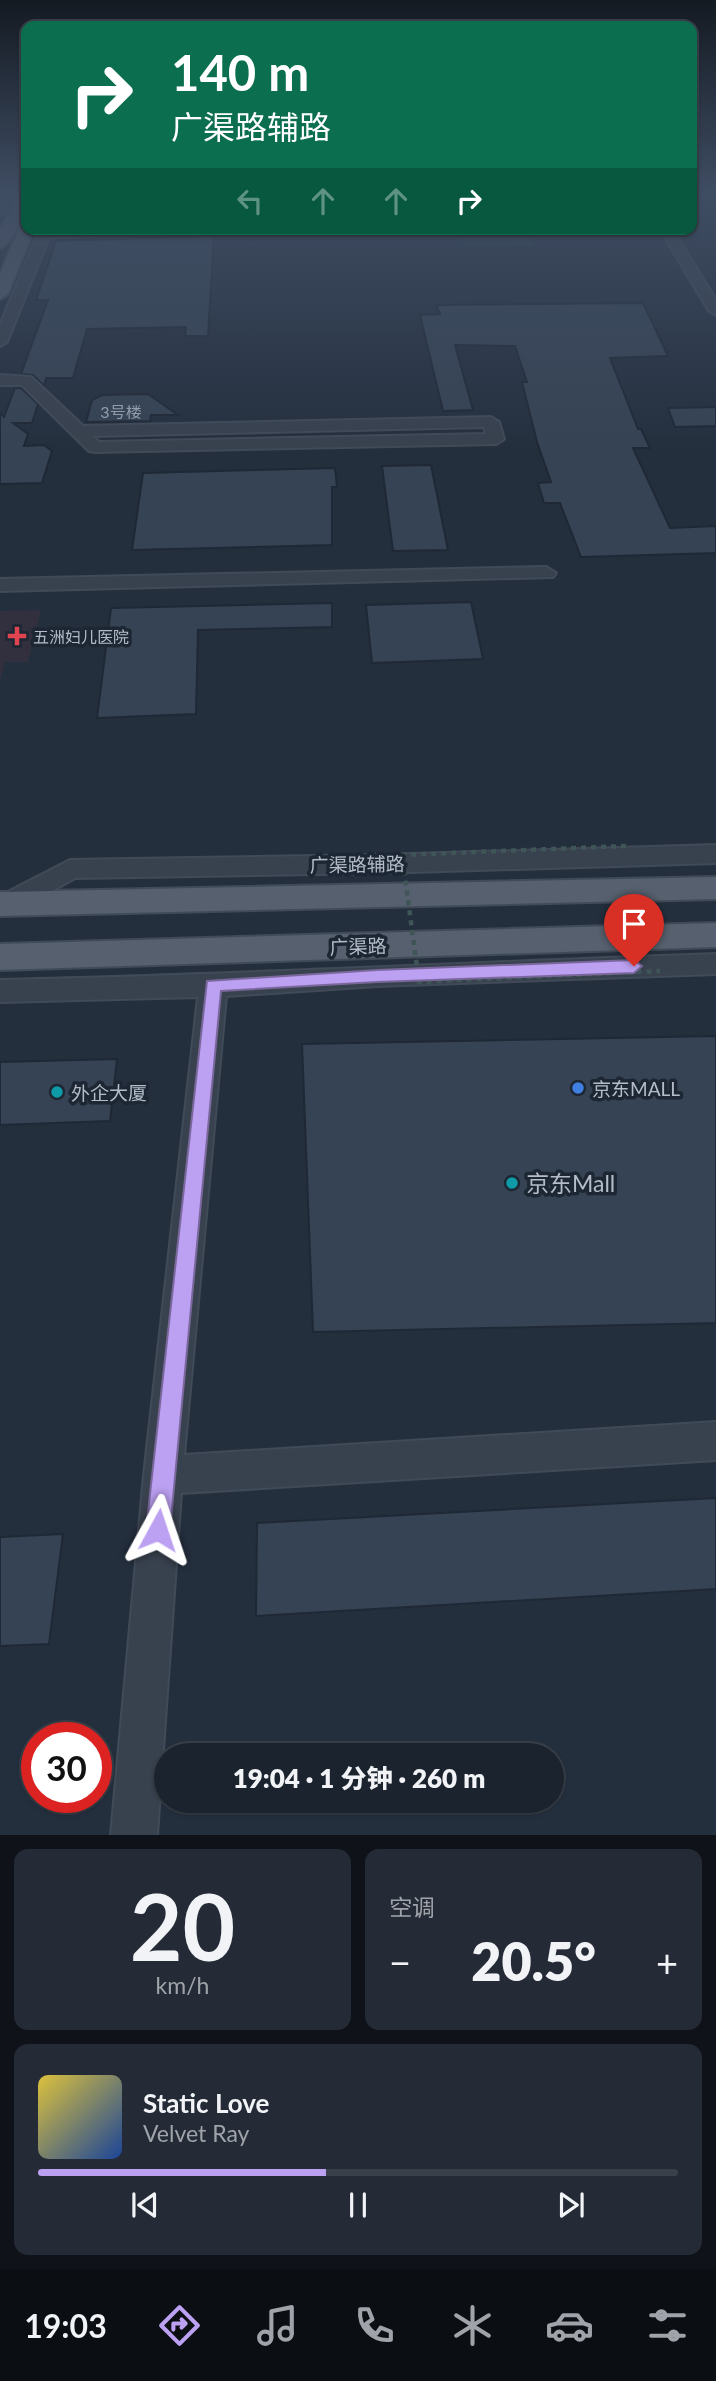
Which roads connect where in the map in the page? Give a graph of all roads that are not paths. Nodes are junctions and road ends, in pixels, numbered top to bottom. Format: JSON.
{"nodes":[{"id":1,"x":27,"y":277,"type":"edge"},
{"id":2,"x":694,"y":277,"type":"edge"},
{"id":3,"x":696,"y":280,"type":"junction"},
{"id":4,"x":716,"y":280,"type":"edge"},
{"id":5,"x":716,"y":311,"type":"edge"},
{"id":6,"x":0,"y":342,"type":"edge"},
{"id":7,"x":0,"y":380,"type":"edge"},
{"id":8,"x":80,"y":431,"type":"junction"},
{"id":9,"x":546,"y":573,"type":"dead end"},
{"id":10,"x":0,"y":585,"type":"edge"},
{"id":11,"x":716,"y":854,"type":"edge"},
{"id":12,"x":716,"y":888,"type":"edge"},
{"id":13,"x":4,"y":904,"type":"edge"},
{"id":14,"x":716,"y":935,"type":"edge"},
{"id":15,"x":0,"y":957,"type":"edge"},
{"id":16,"x":716,"y":964,"type":"edge"},
{"id":17,"x":0,"y":972,"type":"edge"},
{"id":18,"x":213,"y":986,"type":"junction"},
{"id":19,"x":139,"y":987,"type":"junction"},
{"id":20,"x":0,"y":991,"type":"edge"},
{"id":21,"x":716,"y":1441,"type":"edge"},
{"id":22,"x":163,"y":1475,"type":"junction"},
{"id":23,"x":134,"y":1835,"type":"edge"}],
"edges":[{"from":1,"to":6,"type":"street"},
{"from":2,"to":3,"type":"street"},
{"from":3,"to":4,"type":"street"},
{"from":3,"to":5,"type":"street"},
{"from":7,"to":8,"type":"street"},
{"from":8,"to":8,"type":"street"},
{"from":9,"to":10,"type":"lane"},
{"from":11,"to":13,"type":"street","name":"广渠路辅路"},
{"from":12,"to":13,"type":"main road"},
{"from":14,"to":15,"type":"main road","name":"广渠路"},
{"from":16,"to":18,"type":"street"},
{"from":17,"to":19,"type":"street"},
{"from":18,"to":19,"type":"street"},
{"from":18,"to":22,"type":"street"},
{"from":19,"to":20,"type":"street"},
{"from":21,"to":22,"type":"street"},
{"from":22,"to":23,"type":"street"}]}
